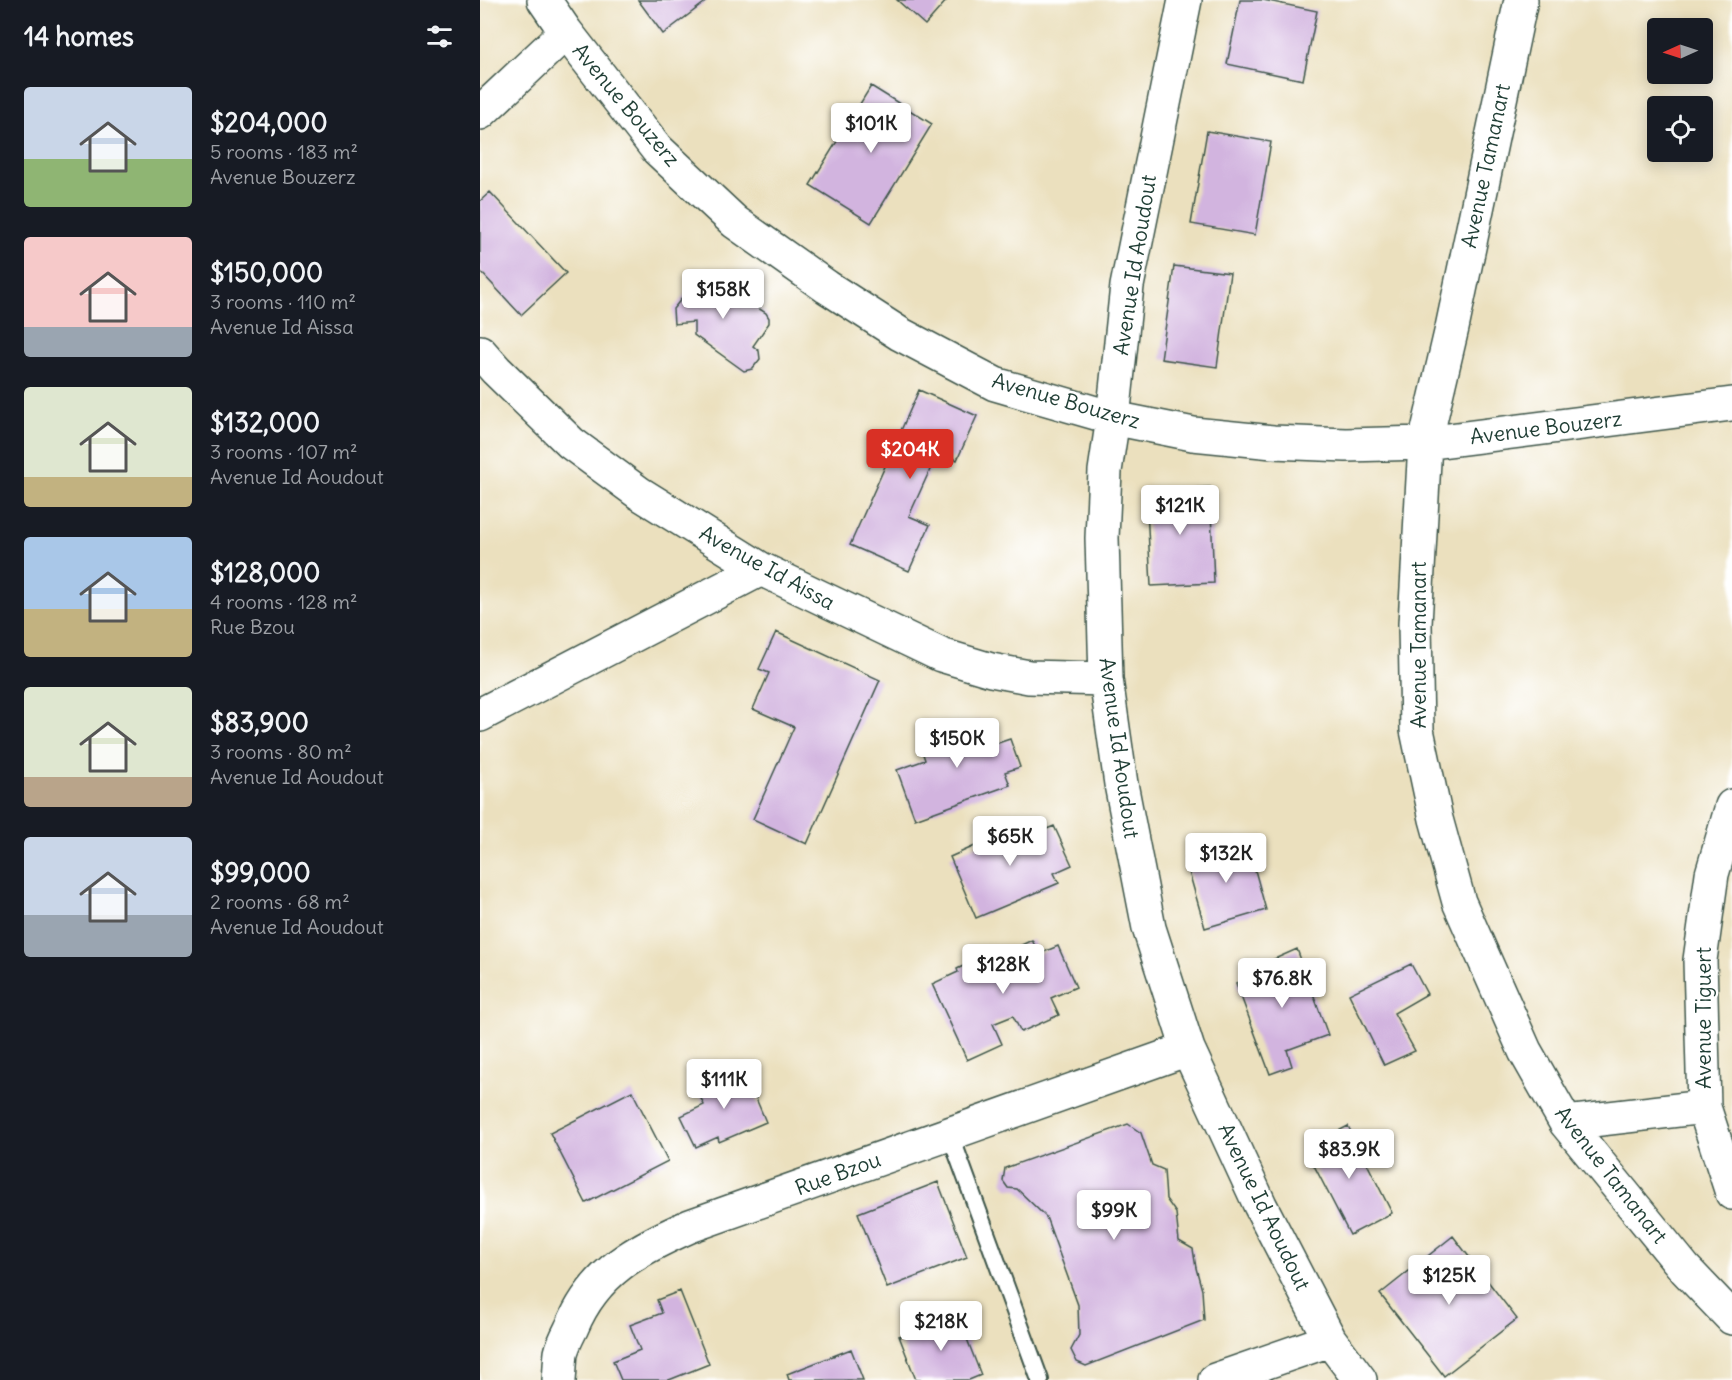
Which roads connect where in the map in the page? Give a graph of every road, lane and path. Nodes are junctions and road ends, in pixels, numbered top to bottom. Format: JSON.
{"nodes":[{"id":1,"x":544,"y":0,"type":"edge"},
{"id":2,"x":1185,"y":0,"type":"edge"},
{"id":3,"x":1521,"y":0,"type":"edge"},
{"id":4,"x":566,"y":32,"type":"junction"},
{"id":5,"x":480,"y":113,"type":"edge"},
{"id":6,"x":480,"y":352,"type":"edge"},
{"id":7,"x":1732,"y":404,"type":"edge"},
{"id":8,"x":1113,"y":418,"type":"junction"},
{"id":9,"x":1425,"y":443,"type":"junction"},
{"id":10,"x":761,"y":569,"type":"junction"},
{"id":11,"x":1106,"y":679,"type":"junction"},
{"id":12,"x":480,"y":715,"type":"edge"},
{"id":13,"x":1732,"y":806,"type":"edge"},
{"id":14,"x":1188,"y":1049,"type":"junction"},
{"id":15,"x":1704,"y":1107,"type":"junction"},
{"id":16,"x":1566,"y":1123,"type":"junction"},
{"id":17,"x":950,"y":1134,"type":"junction"},
{"id":18,"x":1732,"y":1193,"type":"edge"},
{"id":19,"x":1732,"y":1318,"type":"edge"},
{"id":20,"x":1330,"y":1340,"type":"junction"},
{"id":21,"x":559,"y":1380,"type":"edge"},
{"id":22,"x":1040,"y":1380,"type":"edge"},
{"id":23,"x":1215,"y":1380,"type":"edge"},
{"id":24,"x":1360,"y":1380,"type":"edge"}],
"edges":[{"from":1,"to":4,"type":"street","name":"Avenue Bouzerz"},
{"from":2,"to":8,"type":"street","name":"Avenue Id Aoudout"},
{"from":3,"to":9,"type":"street","name":"Avenue Tamanart"},
{"from":4,"to":5,"type":"street"},
{"from":4,"to":8,"type":"street","name":"Avenue Bouzerz"},
{"from":6,"to":10,"type":"street","name":"Avenue Id Aissa"},
{"from":7,"to":9,"type":"street","name":"Avenue Bouzerz"},
{"from":8,"to":9,"type":"street","name":"Avenue Bouzerz"},
{"from":8,"to":11,"type":"street","name":"Avenue Id Aoudout"},
{"from":9,"to":16,"type":"street","name":"Avenue Tamanart"},
{"from":10,"to":11,"type":"street","name":"Avenue Id Aissa"},
{"from":10,"to":12,"type":"street"},
{"from":11,"to":14,"type":"street","name":"Avenue Id Aoudout"},
{"from":13,"to":15,"type":"street","name":"Avenue Tiguert"},
{"from":14,"to":17,"type":"street","name":"Rue Bzou"},
{"from":14,"to":20,"type":"street","name":"Avenue Id Aoudout"},
{"from":15,"to":16,"type":"street"},
{"from":15,"to":18,"type":"street","name":"Avenue Tiguert"},
{"from":16,"to":19,"type":"street","name":"Avenue Tamanart"},
{"from":17,"to":21,"type":"street","name":"Rue Bzou"},
{"from":17,"to":22,"type":"lane"},
{"from":20,"to":23,"type":"street"},
{"from":20,"to":24,"type":"street","name":"Avenue Id Aoudout"}]}
